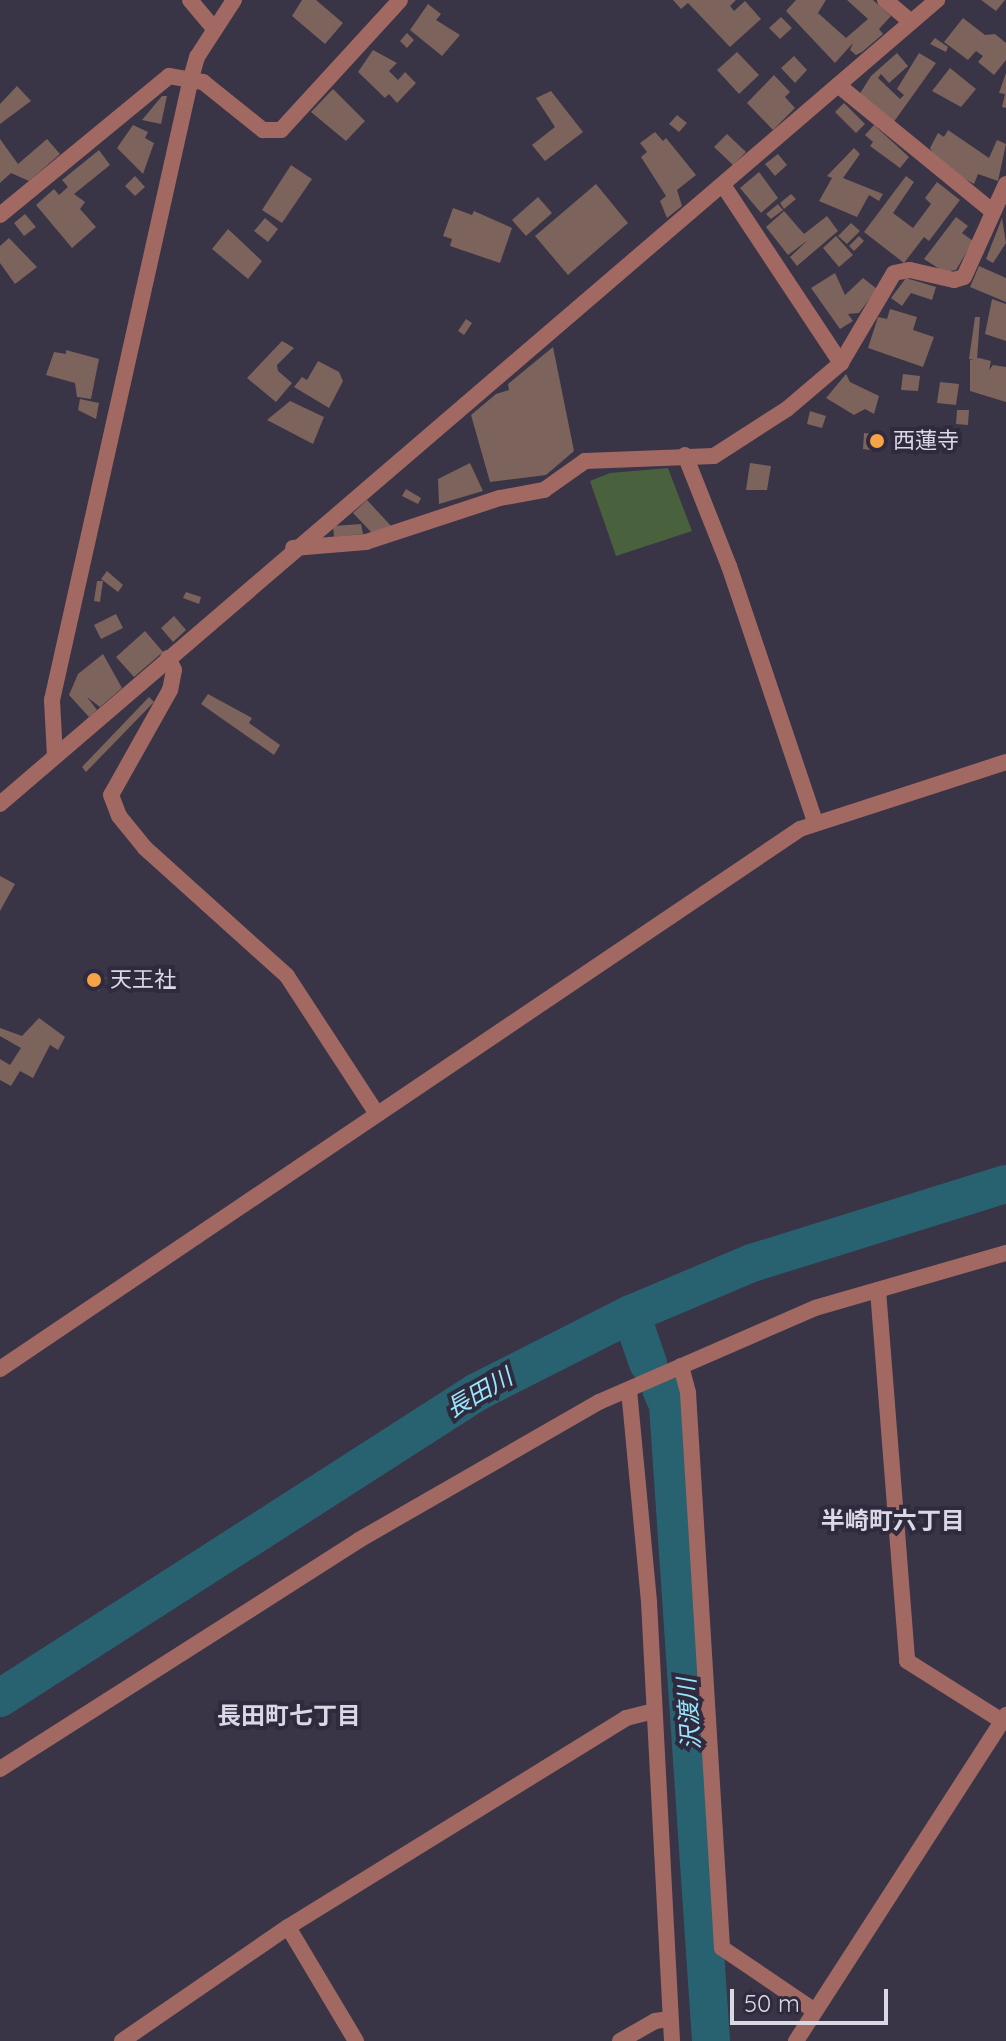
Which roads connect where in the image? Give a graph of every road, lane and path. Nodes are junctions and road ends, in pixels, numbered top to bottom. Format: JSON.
{"nodes":[{"id":1,"x":190,"y":0,"type":"edge"},
{"id":2,"x":234,"y":0,"type":"edge"},
{"id":3,"x":400,"y":0,"type":"edge"},
{"id":4,"x":885,"y":0,"type":"edge"},
{"id":5,"x":937,"y":0,"type":"edge"},
{"id":6,"x":911,"y":22,"type":"junction"},
{"id":7,"x":214,"y":29,"type":"junction"},
{"id":8,"x":191,"y":78,"type":"junction"},
{"id":9,"x":838,"y":85,"type":"junction"},
{"id":10,"x":1006,"y":184,"type":"edge"},
{"id":11,"x":723,"y":185,"type":"junction"},
{"id":12,"x":993,"y":212,"type":"junction"},
{"id":13,"x":0,"y":215,"type":"edge"},
{"id":14,"x":841,"y":363,"type":"junction"},
{"id":15,"x":685,"y":455,"type":"junction"},
{"id":16,"x":293,"y":548,"type":"junction"},
{"id":17,"x":168,"y":658,"type":"junction"},
{"id":18,"x":55,"y":756,"type":"junction"},
{"id":19,"x":1006,"y":762,"type":"edge"},
{"id":20,"x":0,"y":804,"type":"edge"},
{"id":21,"x":815,"y":822,"type":"junction"},
{"id":22,"x":377,"y":1114,"type":"junction"},
{"id":23,"x":1006,"y":1253,"type":"edge"},
{"id":24,"x":878,"y":1290,"type":"junction"},
{"id":25,"x":681,"y":1366,"type":"junction"},
{"id":26,"x":0,"y":1369,"type":"edge"},
{"id":27,"x":629,"y":1390,"type":"junction"},
{"id":28,"x":654,"y":1711,"type":"junction"},
{"id":29,"x":1004,"y":1718,"type":"edge"},
{"id":30,"x":0,"y":1769,"type":"edge"},
{"id":31,"x":288,"y":1927,"type":"junction"},
{"id":32,"x":815,"y":2011,"type":"junction"},
{"id":33,"x":670,"y":2019,"type":"junction"},
{"id":34,"x":122,"y":2041,"type":"edge"},
{"id":35,"x":356,"y":2041,"type":"edge"},
{"id":36,"x":620,"y":2041,"type":"edge"},
{"id":37,"x":672,"y":2041,"type":"edge"},
{"id":38,"x":796,"y":2041,"type":"edge"}],
"edges":[{"from":1,"to":7,"type":"street"},
{"from":2,"to":7,"type":"street"},
{"from":3,"to":8,"type":"street"},
{"from":4,"to":6,"type":"street"},
{"from":5,"to":6,"type":"street"},
{"from":6,"to":9,"type":"street"},
{"from":7,"to":8,"type":"street"},
{"from":8,"to":13,"type":"street"},
{"from":8,"to":18,"type":"street"},
{"from":9,"to":11,"type":"street"},
{"from":9,"to":12,"type":"street"},
{"from":10,"to":12,"type":"street"},
{"from":11,"to":14,"type":"street"},
{"from":11,"to":16,"type":"street"},
{"from":12,"to":14,"type":"street"},
{"from":14,"to":15,"type":"street"},
{"from":15,"to":16,"type":"street"},
{"from":15,"to":21,"type":"street"},
{"from":16,"to":17,"type":"street"},
{"from":17,"to":18,"type":"street"},
{"from":17,"to":22,"type":"street"},
{"from":18,"to":20,"type":"street"},
{"from":19,"to":21,"type":"street"},
{"from":21,"to":22,"type":"street"},
{"from":22,"to":26,"type":"street"},
{"from":23,"to":24,"type":"street"},
{"from":24,"to":25,"type":"street"},
{"from":24,"to":29,"type":"street"},
{"from":25,"to":27,"type":"street"},
{"from":25,"to":32,"type":"street"},
{"from":27,"to":28,"type":"street"},
{"from":27,"to":30,"type":"street"},
{"from":28,"to":31,"type":"street"},
{"from":28,"to":33,"type":"street"},
{"from":29,"to":32,"type":"street"},
{"from":31,"to":34,"type":"street"},
{"from":31,"to":35,"type":"street"},
{"from":32,"to":38,"type":"street"},
{"from":33,"to":36,"type":"street"},
{"from":33,"to":37,"type":"street"}]}
